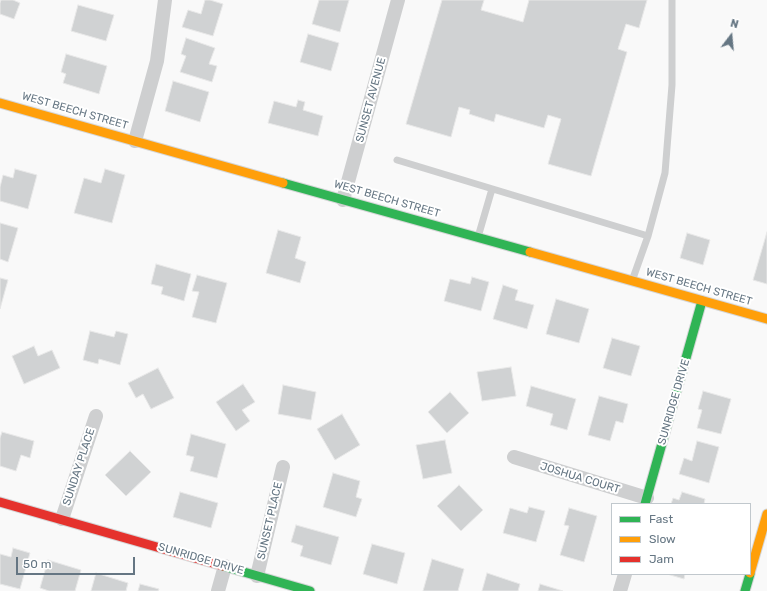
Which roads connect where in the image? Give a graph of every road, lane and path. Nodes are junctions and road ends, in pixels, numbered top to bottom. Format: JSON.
{"nodes":[{"id":1,"x":165,"y":0,"type":"edge"},
{"id":2,"x":398,"y":0,"type":"edge"},
{"id":3,"x":672,"y":0,"type":"edge"},
{"id":4,"x":0,"y":103,"type":"edge"},
{"id":5,"x":135,"y":141,"type":"junction"},
{"id":6,"x":397,"y":160,"type":"dead end"},
{"id":7,"x":492,"y":189,"type":"junction"},
{"id":8,"x":343,"y":200,"type":"junction"},
{"id":9,"x":648,"y":236,"type":"junction"},
{"id":10,"x":478,"y":238,"type":"junction"},
{"id":11,"x":632,"y":281,"type":"junction"},
{"id":12,"x":702,"y":301,"type":"junction"},
{"id":13,"x":767,"y":319,"type":"edge"},
{"id":14,"x":96,"y":416,"type":"dead end"},
{"id":15,"x":514,"y":458,"type":"dead end"},
{"id":16,"x":283,"y":467,"type":"dead end"},
{"id":17,"x":646,"y":501,"type":"edge"},
{"id":18,"x":0,"y":502,"type":"edge"},
{"id":19,"x":767,"y":514,"type":"edge"},
{"id":20,"x":62,"y":519,"type":"junction"},
{"id":21,"x":225,"y":566,"type":"junction"},
{"id":22,"x":751,"y":570,"type":"edge"},
{"id":23,"x":625,"y":575,"type":"edge"},
{"id":24,"x":750,"y":575,"type":"edge"},
{"id":25,"x":257,"y":576,"type":"junction"},
{"id":26,"x":218,"y":591,"type":"edge"},
{"id":27,"x":310,"y":591,"type":"edge"},
{"id":28,"x":620,"y":591,"type":"edge"},
{"id":29,"x":745,"y":591,"type":"edge"}],
"edges":[{"from":1,"to":5,"type":"street"},
{"from":2,"to":8,"type":"street","name":"SUNSET AVENUE"},
{"from":3,"to":9,"type":"lane"},
{"from":4,"to":5,"type":"street","name":"WEST BEECH STREET"},
{"from":5,"to":8,"type":"street","name":"WEST BEECH STREET"},
{"from":6,"to":7,"type":"lane"},
{"from":7,"to":9,"type":"lane"},
{"from":7,"to":10,"type":"lane"},
{"from":8,"to":10,"type":"street","name":"WEST BEECH STREET"},
{"from":9,"to":11,"type":"lane"},
{"from":10,"to":11,"type":"street","name":"WEST BEECH STREET"},
{"from":11,"to":12,"type":"street","name":"WEST BEECH STREET"},
{"from":12,"to":13,"type":"street","name":"WEST BEECH STREET"},
{"from":12,"to":17,"type":"street","name":"SUNRIDGE DRIVE"},
{"from":14,"to":20,"type":"street","name":"SUNDAY PLACE"},
{"from":15,"to":17,"type":"street","name":"JOSHUA COURT"},
{"from":16,"to":25,"type":"street","name":"SUNSET PLACE"},
{"from":18,"to":20,"type":"street","name":"SUNRIDGE DRIVE"},
{"from":19,"to":22,"type":"street"},
{"from":20,"to":21,"type":"street","name":"SUNRIDGE DRIVE"},
{"from":21,"to":25,"type":"street","name":"SUNRIDGE DRIVE"},
{"from":21,"to":26,"type":"street"},
{"from":23,"to":28,"type":"street"},
{"from":24,"to":29,"type":"street"},
{"from":25,"to":27,"type":"street","name":"SUNRIDGE DRIVE"}]}
